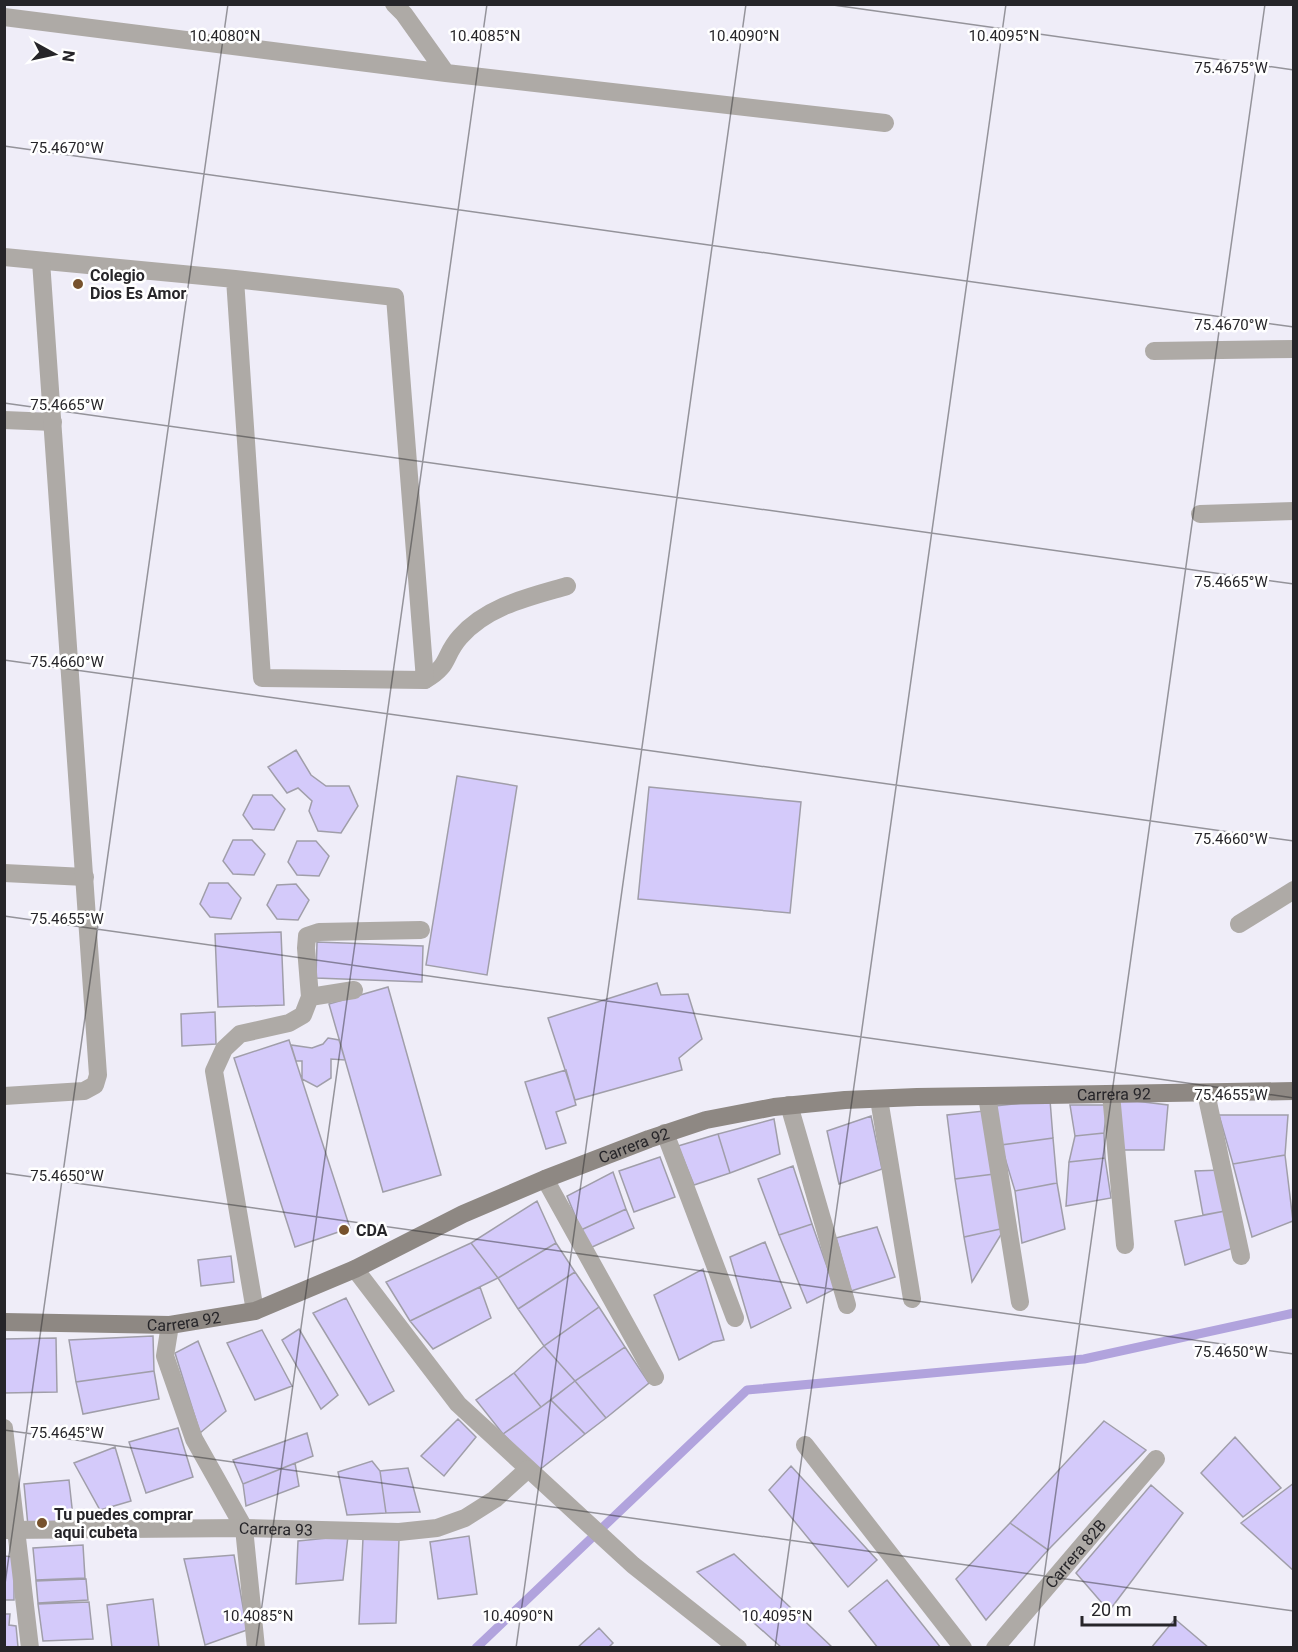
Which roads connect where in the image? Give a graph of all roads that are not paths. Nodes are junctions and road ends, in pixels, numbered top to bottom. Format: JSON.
{"nodes":[{"id":1,"x":394,"y":4,"type":"edge"},
{"id":2,"x":4,"y":17,"type":"edge"},
{"id":3,"x":446,"y":73,"type":"junction"},
{"id":4,"x":885,"y":123,"type":"dead end"},
{"id":5,"x":4,"y":257,"type":"edge"},
{"id":6,"x":41,"y":261,"type":"junction"},
{"id":7,"x":235,"y":279,"type":"junction"},
{"id":8,"x":1293,"y":349,"type":"edge"},
{"id":9,"x":1154,"y":351,"type":"dead end"},
{"id":10,"x":4,"y":420,"type":"edge"},
{"id":11,"x":53,"y":422,"type":"junction"},
{"id":12,"x":1293,"y":511,"type":"edge"},
{"id":13,"x":1200,"y":514,"type":"dead end"},
{"id":14,"x":567,"y":586,"type":"dead end"},
{"id":15,"x":425,"y":680,"type":"junction"},
{"id":16,"x":4,"y":873,"type":"edge"},
{"id":17,"x":85,"y":877,"type":"junction"},
{"id":18,"x":1293,"y":891,"type":"edge"},
{"id":19,"x":1239,"y":924,"type":"dead end"},
{"id":20,"x":421,"y":930,"type":"dead end"},
{"id":21,"x":354,"y":990,"type":"dead end"},
{"id":22,"x":310,"y":997,"type":"junction"},
{"id":23,"x":1293,"y":1091,"type":"edge"},
{"id":24,"x":1206,"y":1093,"type":"junction"},
{"id":25,"x":1111,"y":1094,"type":"junction"},
{"id":26,"x":4,"y":1096,"type":"edge"},
{"id":27,"x":987,"y":1096,"type":"junction"},
{"id":28,"x":879,"y":1099,"type":"junction"},
{"id":29,"x":789,"y":1105,"type":"junction"},
{"id":30,"x":664,"y":1133,"type":"junction"},
{"id":31,"x":545,"y":1179,"type":"junction"},
{"id":32,"x":1125,"y":1245,"type":"dead end"},
{"id":33,"x":1241,"y":1256,"type":"dead end"},
{"id":34,"x":356,"y":1269,"type":"junction"},
{"id":35,"x":912,"y":1299,"type":"dead end"},
{"id":36,"x":1020,"y":1302,"type":"dead end"},
{"id":37,"x":847,"y":1305,"type":"dead end"},
{"id":38,"x":255,"y":1311,"type":"junction"},
{"id":39,"x":735,"y":1318,"type":"dead end"},
{"id":40,"x":4,"y":1322,"type":"edge"},
{"id":41,"x":170,"y":1325,"type":"junction"},
{"id":42,"x":655,"y":1377,"type":"dead end"},
{"id":43,"x":4,"y":1428,"type":"edge"},
{"id":44,"x":806,"y":1445,"type":"dead end"},
{"id":45,"x":1156,"y":1459,"type":"dead end"},
{"id":46,"x":533,"y":1473,"type":"junction"},
{"id":47,"x":244,"y":1528,"type":"junction"},
{"id":48,"x":10,"y":1530,"type":"edge"},
{"id":49,"x":30,"y":1647,"type":"edge"},
{"id":50,"x":256,"y":1647,"type":"edge"},
{"id":51,"x":738,"y":1647,"type":"edge"},
{"id":52,"x":963,"y":1647,"type":"edge"},
{"id":53,"x":995,"y":1647,"type":"edge"}],
"edges":[{"from":1,"to":3,"type":"street"},
{"from":2,"to":3,"type":"street"},
{"from":3,"to":4,"type":"street"},
{"from":5,"to":6,"type":"street"},
{"from":6,"to":7,"type":"street"},
{"from":6,"to":11,"type":"street"},
{"from":7,"to":15,"type":"street"},
{"from":7,"to":15,"type":"street"},
{"from":8,"to":9,"type":"street"},
{"from":10,"to":11,"type":"street"},
{"from":11,"to":17,"type":"street"},
{"from":12,"to":13,"type":"street"},
{"from":14,"to":15,"type":"street"},
{"from":16,"to":17,"type":"street"},
{"from":17,"to":26,"type":"street"},
{"from":18,"to":19,"type":"street"},
{"from":20,"to":22,"type":"street"},
{"from":21,"to":22,"type":"street"},
{"from":22,"to":38,"type":"street"},
{"from":23,"to":24,"type":"street","name":"Carrera 92"},
{"from":24,"to":25,"type":"street","name":"Carrera 92"},
{"from":24,"to":33,"type":"street"},
{"from":25,"to":27,"type":"street","name":"Carrera 92"},
{"from":25,"to":32,"type":"street"},
{"from":27,"to":28,"type":"street","name":"Carrera 92"},
{"from":27,"to":36,"type":"street"},
{"from":28,"to":29,"type":"street","name":"Carrera 92"},
{"from":28,"to":35,"type":"street"},
{"from":29,"to":30,"type":"street","name":"Carrera 92"},
{"from":29,"to":37,"type":"street"},
{"from":30,"to":31,"type":"street","name":"Carrera 92"},
{"from":30,"to":39,"type":"street"},
{"from":31,"to":34,"type":"street","name":"Carrera 92"},
{"from":31,"to":42,"type":"street"},
{"from":34,"to":38,"type":"street","name":"Carrera 92"},
{"from":34,"to":46,"type":"street"},
{"from":38,"to":41,"type":"street","name":"Carrera 92"},
{"from":40,"to":41,"type":"street","name":"Carrera 92"},
{"from":41,"to":47,"type":"street"},
{"from":43,"to":48,"type":"street"},
{"from":44,"to":52,"type":"street"},
{"from":45,"to":53,"type":"street","name":"Carrera 82B"},
{"from":46,"to":47,"type":"street","name":"Carrera 93"},
{"from":46,"to":51,"type":"street"},
{"from":47,"to":48,"type":"street","name":"Carrera 93"},
{"from":47,"to":50,"type":"street"},
{"from":48,"to":49,"type":"street"}]}
